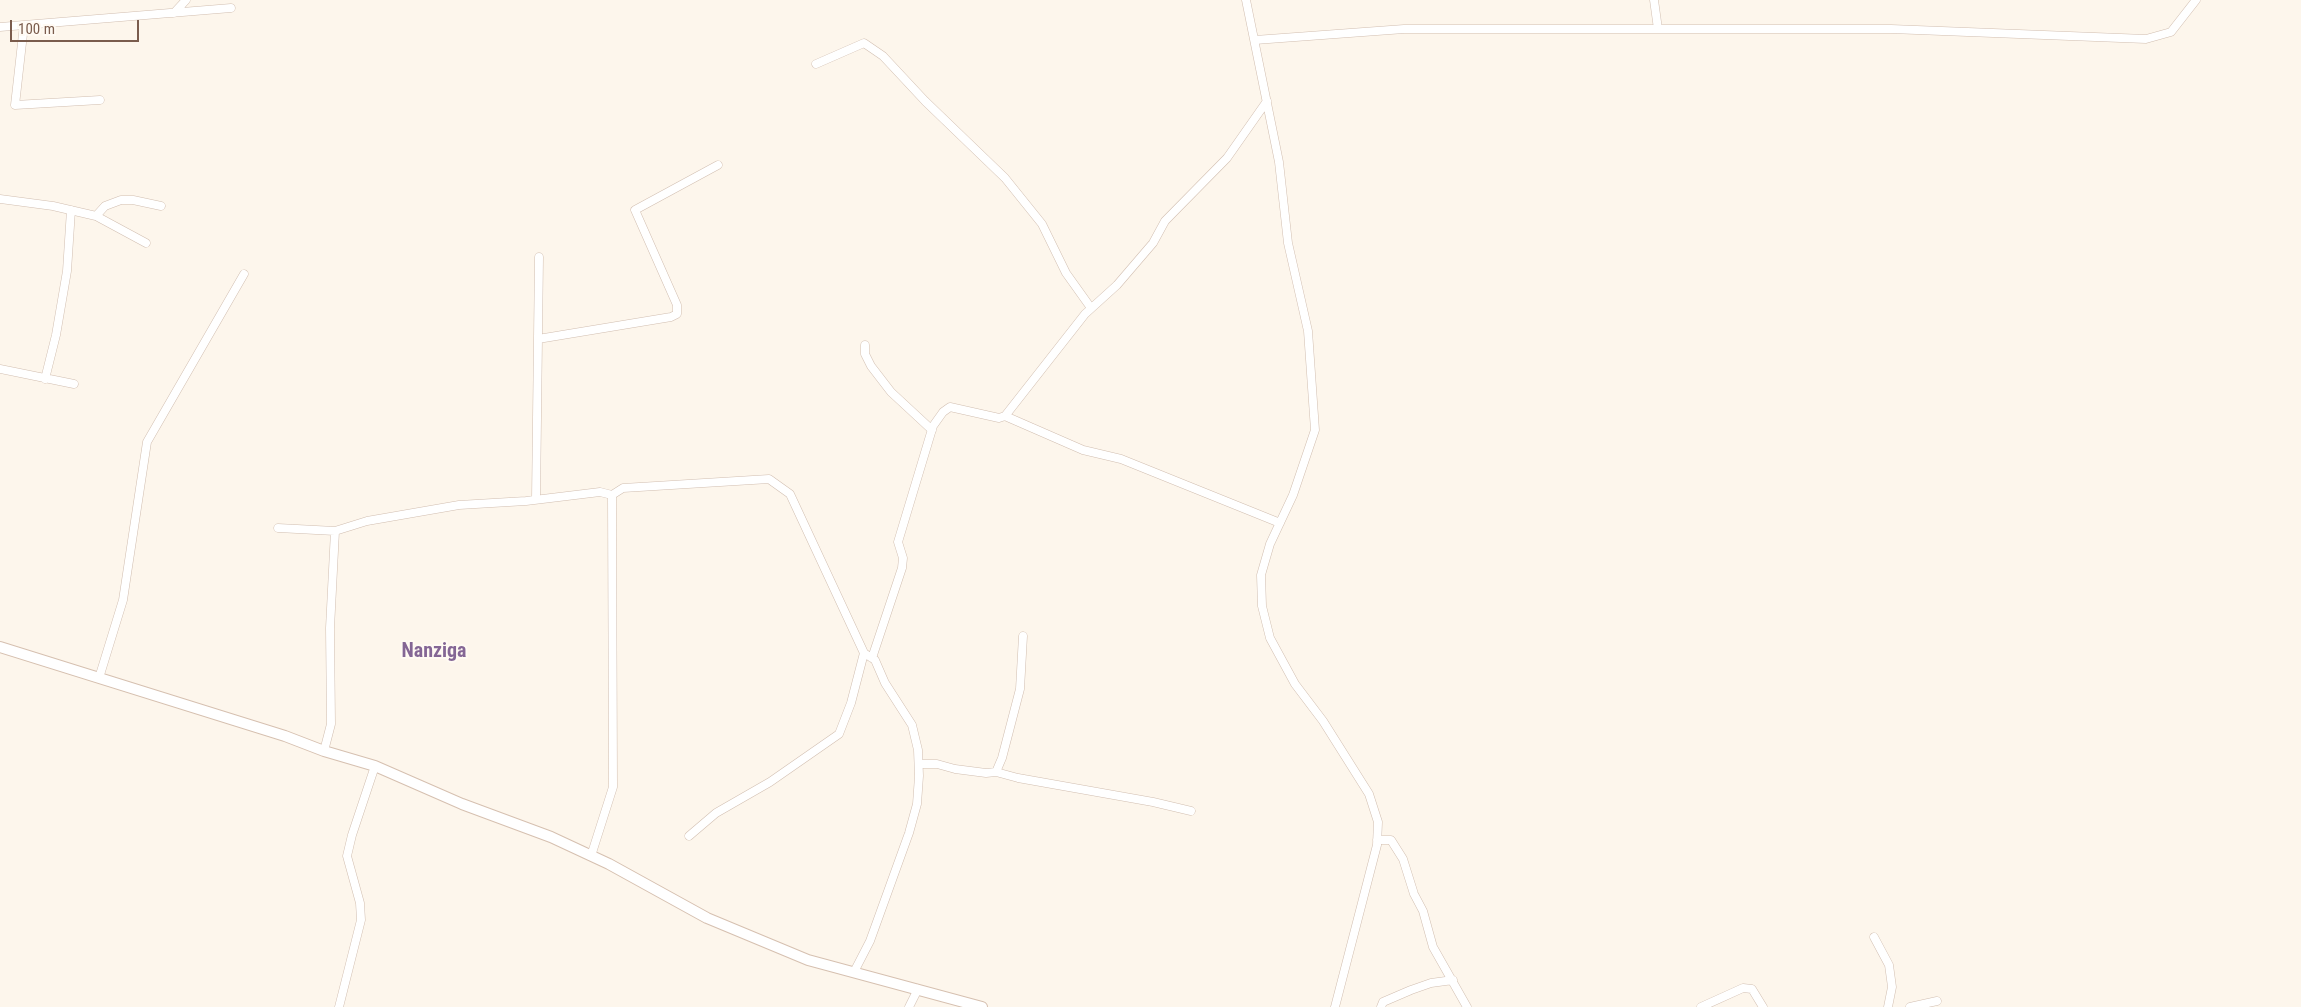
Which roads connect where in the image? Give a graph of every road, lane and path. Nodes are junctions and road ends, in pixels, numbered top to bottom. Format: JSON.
{"nodes":[{"id":1,"x":186,"y":0,"type":"edge"},
{"id":2,"x":1246,"y":0,"type":"edge"},
{"id":3,"x":1654,"y":0,"type":"edge"},
{"id":4,"x":2196,"y":0,"type":"edge"},
{"id":5,"x":231,"y":8,"type":"dead end"},
{"id":6,"x":174,"y":13,"type":"junction"},
{"id":7,"x":24,"y":25,"type":"junction"},
{"id":8,"x":0,"y":27,"type":"edge"},
{"id":9,"x":1658,"y":29,"type":"junction"},
{"id":10,"x":1255,"y":40,"type":"junction"},
{"id":11,"x":816,"y":64,"type":"dead end"},
{"id":12,"x":100,"y":100,"type":"dead end"},
{"id":13,"x":1267,"y":101,"type":"junction"},
{"id":14,"x":718,"y":165,"type":"dead end"},
{"id":15,"x":0,"y":199,"type":"edge"},
{"id":16,"x":161,"y":206,"type":"dead end"},
{"id":17,"x":71,"y":210,"type":"junction"},
{"id":18,"x":96,"y":216,"type":"junction"},
{"id":19,"x":146,"y":243,"type":"dead end"},
{"id":20,"x":539,"y":256,"type":"dead end"},
{"id":21,"x":244,"y":274,"type":"dead end"},
{"id":22,"x":1091,"y":308,"type":"junction"},
{"id":23,"x":538,"y":339,"type":"junction"},
{"id":24,"x":865,"y":345,"type":"dead end"},
{"id":25,"x":0,"y":369,"type":"edge"},
{"id":26,"x":45,"y":379,"type":"junction"},
{"id":27,"x":74,"y":384,"type":"dead end"},
{"id":28,"x":1005,"y":416,"type":"junction"},
{"id":29,"x":932,"y":430,"type":"junction"},
{"id":30,"x":612,"y":495,"type":"junction"},
{"id":31,"x":536,"y":500,"type":"junction"},
{"id":32,"x":1280,"y":523,"type":"junction"},
{"id":33,"x":278,"y":528,"type":"dead end"},
{"id":34,"x":335,"y":531,"type":"junction"},
{"id":35,"x":1023,"y":636,"type":"dead end"},
{"id":36,"x":0,"y":647,"type":"edge"},
{"id":37,"x":868,"y":655,"type":"junction"},
{"id":38,"x":98,"y":678,"type":"junction"},
{"id":39,"x":324,"y":751,"type":"junction"},
{"id":40,"x":919,"y":764,"type":"junction"},
{"id":41,"x":375,"y":766,"type":"junction"},
{"id":42,"x":996,"y":772,"type":"junction"},
{"id":43,"x":1191,"y":811,"type":"dead end"},
{"id":44,"x":689,"y":836,"type":"dead end"},
{"id":45,"x":1377,"y":840,"type":"junction"},
{"id":46,"x":591,"y":856,"type":"junction"},
{"id":47,"x":1874,"y":937,"type":"dead end"},
{"id":48,"x":854,"y":972,"type":"junction"},
{"id":49,"x":1453,"y":980,"type":"junction"},
{"id":50,"x":918,"y":990,"type":"junction"},
{"id":51,"x":1937,"y":1001,"type":"dead end"},
{"id":52,"x":339,"y":1007,"type":"edge"},
{"id":53,"x":909,"y":1007,"type":"edge"},
{"id":54,"x":982,"y":1007,"type":"edge"},
{"id":55,"x":1334,"y":1007,"type":"edge"},
{"id":56,"x":1381,"y":1007,"type":"edge"},
{"id":57,"x":1467,"y":1007,"type":"edge"},
{"id":58,"x":1701,"y":1007,"type":"edge"},
{"id":59,"x":1763,"y":1007,"type":"edge"},
{"id":60,"x":1888,"y":1007,"type":"edge"},
{"id":61,"x":1910,"y":1007,"type":"edge"}],
"edges":[{"from":1,"to":6,"type":"street"},
{"from":2,"to":10,"type":"street"},
{"from":3,"to":9,"type":"street"},
{"from":4,"to":9,"type":"street"},
{"from":5,"to":6,"type":"street"},
{"from":6,"to":7,"type":"street"},
{"from":7,"to":8,"type":"street"},
{"from":7,"to":12,"type":"street"},
{"from":9,"to":10,"type":"street"},
{"from":10,"to":13,"type":"street"},
{"from":11,"to":22,"type":"street"},
{"from":13,"to":22,"type":"street"},
{"from":13,"to":32,"type":"street"},
{"from":14,"to":23,"type":"street"},
{"from":15,"to":17,"type":"street"},
{"from":16,"to":18,"type":"street"},
{"from":17,"to":18,"type":"street"},
{"from":17,"to":26,"type":"street"},
{"from":18,"to":19,"type":"street"},
{"from":20,"to":23,"type":"street"},
{"from":21,"to":38,"type":"street"},
{"from":22,"to":28,"type":"street"},
{"from":23,"to":31,"type":"street"},
{"from":24,"to":29,"type":"street"},
{"from":25,"to":26,"type":"street"},
{"from":26,"to":27,"type":"street"},
{"from":28,"to":29,"type":"street"},
{"from":28,"to":32,"type":"street"},
{"from":29,"to":37,"type":"street"},
{"from":30,"to":31,"type":"street"},
{"from":30,"to":37,"type":"street"},
{"from":30,"to":46,"type":"street"},
{"from":31,"to":34,"type":"street"},
{"from":32,"to":45,"type":"street"},
{"from":33,"to":34,"type":"street"},
{"from":34,"to":39,"type":"street"},
{"from":35,"to":42,"type":"street"},
{"from":36,"to":38,"type":"street"},
{"from":37,"to":40,"type":"street"},
{"from":37,"to":44,"type":"street"},
{"from":38,"to":39,"type":"street"},
{"from":39,"to":41,"type":"street"},
{"from":40,"to":42,"type":"street"},
{"from":40,"to":48,"type":"street"},
{"from":41,"to":46,"type":"street"},
{"from":41,"to":52,"type":"street"},
{"from":42,"to":43,"type":"street"},
{"from":45,"to":49,"type":"street"},
{"from":45,"to":55,"type":"street"},
{"from":46,"to":48,"type":"street"},
{"from":47,"to":60,"type":"street"},
{"from":48,"to":50,"type":"street"},
{"from":49,"to":56,"type":"street"},
{"from":49,"to":57,"type":"street"},
{"from":50,"to":53,"type":"street"},
{"from":50,"to":54,"type":"street"},
{"from":51,"to":61,"type":"street"},
{"from":58,"to":59,"type":"street"}]}
